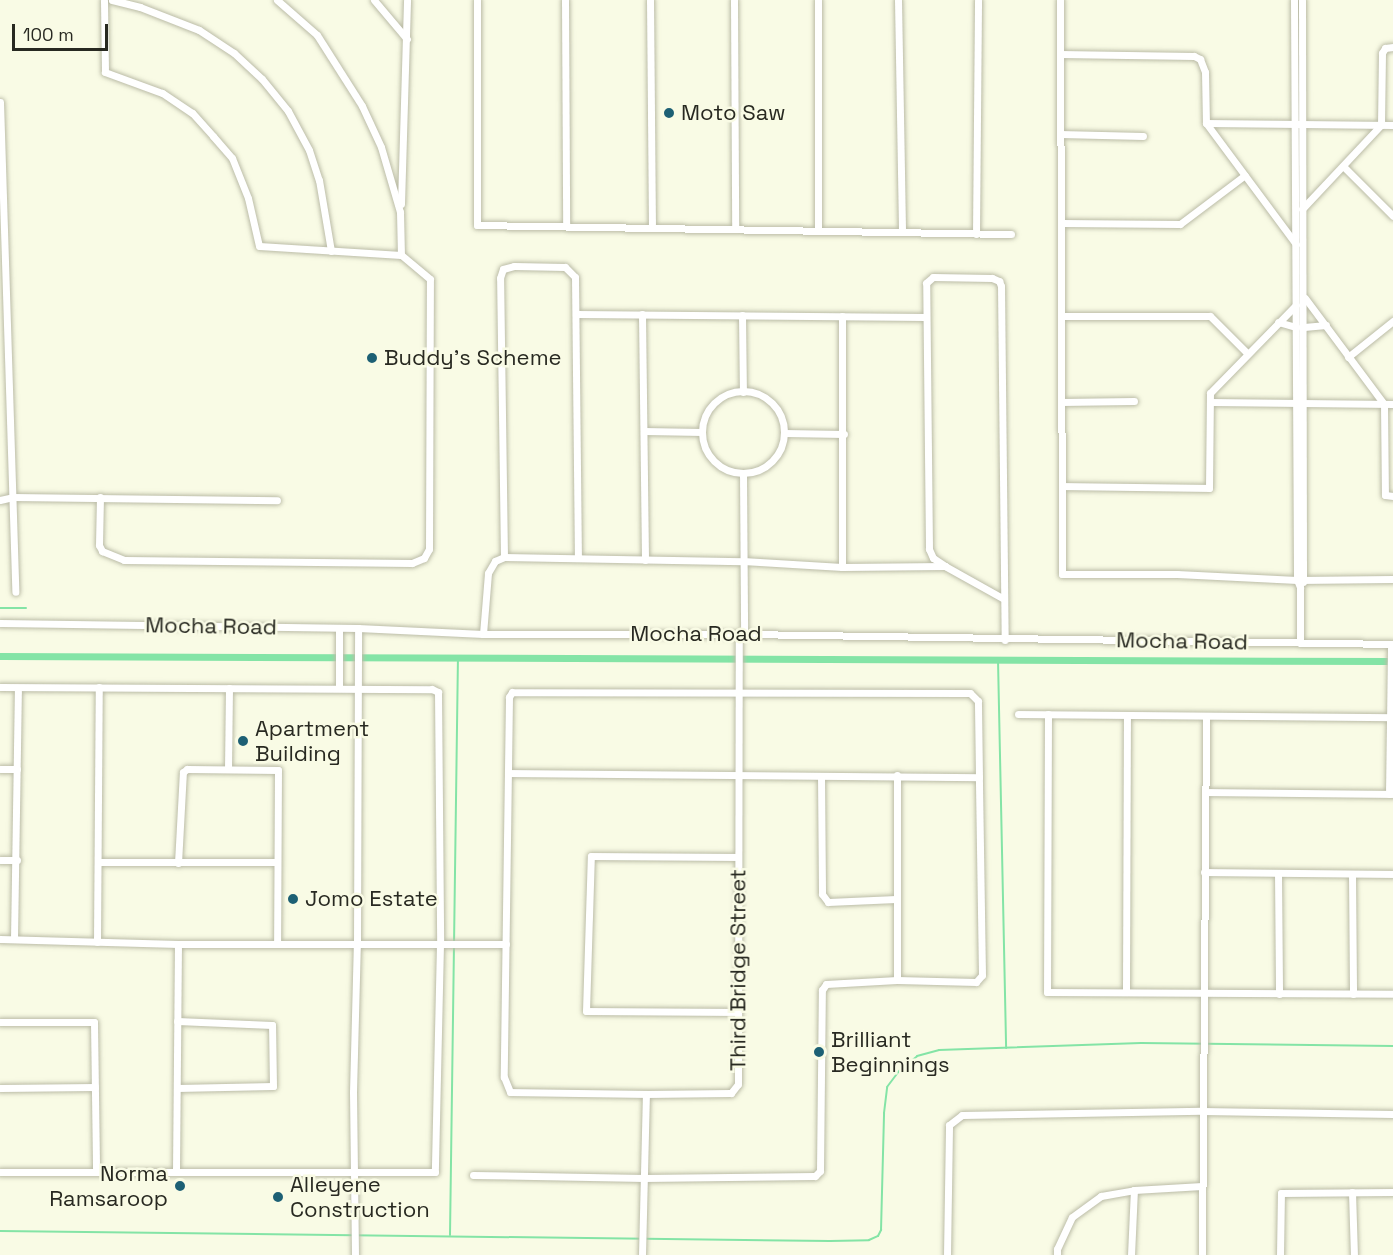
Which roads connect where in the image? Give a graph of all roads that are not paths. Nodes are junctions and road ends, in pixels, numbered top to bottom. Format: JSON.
{"nodes":[{"id":1,"x":104,"y":0,"type":"edge"},
{"id":2,"x":112,"y":0,"type":"edge"},
{"id":3,"x":277,"y":0,"type":"edge"},
{"id":4,"x":374,"y":0,"type":"edge"},
{"id":5,"x":407,"y":0,"type":"edge"},
{"id":6,"x":477,"y":0,"type":"edge"},
{"id":7,"x":565,"y":0,"type":"edge"},
{"id":8,"x":650,"y":0,"type":"edge"},
{"id":9,"x":734,"y":0,"type":"edge"},
{"id":10,"x":818,"y":0,"type":"edge"},
{"id":11,"x":898,"y":0,"type":"edge"},
{"id":12,"x":978,"y":0,"type":"edge"},
{"id":13,"x":1059,"y":0,"type":"edge"},
{"id":14,"x":1294,"y":0,"type":"edge"},
{"id":15,"x":1302,"y":0,"type":"edge"},
{"id":16,"x":407,"y":39,"type":"junction"},
{"id":17,"x":1393,"y":47,"type":"edge"},
{"id":18,"x":1060,"y":54,"type":"junction"},
{"id":19,"x":0,"y":102,"type":"edge"},
{"id":20,"x":1206,"y":123,"type":"junction"},
{"id":21,"x":1299,"y":124,"type":"junction"},
{"id":22,"x":1381,"y":125,"type":"junction"},
{"id":23,"x":1393,"y":125,"type":"edge"},
{"id":24,"x":1060,"y":134,"type":"junction"},
{"id":25,"x":1143,"y":136,"type":"dead end"},
{"id":26,"x":1344,"y":167,"type":"junction"},
{"id":27,"x":1,"y":168,"type":"edge"},
{"id":28,"x":1245,"y":175,"type":"junction"},
{"id":29,"x":1302,"y":209,"type":"junction"},
{"id":30,"x":400,"y":212,"type":"junction"},
{"id":31,"x":1393,"y":216,"type":"edge"},
{"id":32,"x":1060,"y":223,"type":"junction"},
{"id":33,"x":566,"y":226,"type":"junction"},
{"id":34,"x":652,"y":228,"type":"junction"},
{"id":35,"x":735,"y":229,"type":"junction"},
{"id":36,"x":818,"y":231,"type":"junction"},
{"id":37,"x":902,"y":232,"type":"junction"},
{"id":38,"x":976,"y":234,"type":"junction"},
{"id":39,"x":1011,"y":234,"type":"dead end"},
{"id":40,"x":1296,"y":244,"type":"junction"},
{"id":41,"x":331,"y":250,"type":"junction"},
{"id":42,"x":2,"y":254,"type":"edge"},
{"id":43,"x":401,"y":255,"type":"junction"},
{"id":44,"x":1304,"y":297,"type":"junction"},
{"id":45,"x":1296,"y":305,"type":"junction"},
{"id":46,"x":576,"y":314,"type":"junction"},
{"id":47,"x":642,"y":314,"type":"junction"},
{"id":48,"x":742,"y":315,"type":"junction"},
{"id":49,"x":842,"y":316,"type":"junction"},
{"id":50,"x":1061,"y":316,"type":"junction"},
{"id":51,"x":926,"y":317,"type":"junction"},
{"id":52,"x":1393,"y":321,"type":"edge"},
{"id":53,"x":1278,"y":322,"type":"junction"},
{"id":54,"x":1326,"y":325,"type":"junction"},
{"id":55,"x":1300,"y":327,"type":"junction"},
{"id":56,"x":4,"y":346,"type":"edge"},
{"id":57,"x":1247,"y":353,"type":"junction"},
{"id":58,"x":1348,"y":357,"type":"junction"},
{"id":59,"x":743,"y":392,"type":"junction"},
{"id":60,"x":1134,"y":401,"type":"dead end"},
{"id":61,"x":1061,"y":402,"type":"junction"},
{"id":62,"x":1210,"y":402,"type":"junction"},
{"id":63,"x":1300,"y":404,"type":"junction"},
{"id":64,"x":1384,"y":404,"type":"junction"},
{"id":65,"x":1393,"y":404,"type":"edge"},
{"id":66,"x":644,"y":431,"type":"junction"},
{"id":67,"x":702,"y":432,"type":"junction"},
{"id":68,"x":0,"y":433,"type":"edge"},
{"id":69,"x":10,"y":433,"type":"junction"},
{"id":70,"x":784,"y":434,"type":"junction"},
{"id":71,"x":844,"y":434,"type":"junction"},
{"id":72,"x":743,"y":473,"type":"junction"},
{"id":73,"x":1062,"y":486,"type":"junction"},
{"id":74,"x":1393,"y":496,"type":"edge"},
{"id":75,"x":13,"y":497,"type":"junction"},
{"id":76,"x":99,"y":497,"type":"junction"},
{"id":77,"x":0,"y":500,"type":"edge"},
{"id":78,"x":277,"y":500,"type":"dead end"},
{"id":79,"x":504,"y":557,"type":"junction"},
{"id":80,"x":578,"y":558,"type":"junction"},
{"id":81,"x":645,"y":560,"type":"junction"},
{"id":82,"x":743,"y":561,"type":"junction"},
{"id":83,"x":945,"y":566,"type":"junction"},
{"id":84,"x":842,"y":567,"type":"junction"},
{"id":85,"x":1393,"y":579,"type":"edge"},
{"id":86,"x":1300,"y":582,"type":"junction"},
{"id":87,"x":15,"y":592,"type":"dead end"},
{"id":88,"x":1004,"y":599,"type":"junction"},
{"id":89,"x":0,"y":622,"type":"edge"},
{"id":90,"x":339,"y":628,"type":"junction"},
{"id":91,"x":358,"y":628,"type":"junction"},
{"id":92,"x":483,"y":634,"type":"junction"},
{"id":93,"x":742,"y":634,"type":"junction"},
{"id":94,"x":1005,"y":640,"type":"junction"},
{"id":95,"x":1300,"y":643,"type":"junction"},
{"id":96,"x":1392,"y":647,"type":"edge"},
{"id":97,"x":0,"y":687,"type":"edge"},
{"id":98,"x":99,"y":687,"type":"junction"},
{"id":99,"x":18,"y":688,"type":"junction"},
{"id":100,"x":229,"y":688,"type":"junction"},
{"id":101,"x":339,"y":688,"type":"junction"},
{"id":102,"x":358,"y":688,"type":"junction"},
{"id":103,"x":740,"y":690,"type":"junction"},
{"id":104,"x":1018,"y":714,"type":"dead end"},
{"id":105,"x":1048,"y":714,"type":"junction"},
{"id":106,"x":1127,"y":716,"type":"junction"},
{"id":107,"x":1206,"y":717,"type":"junction"},
{"id":108,"x":1392,"y":717,"type":"edge"},
{"id":109,"x":0,"y":769,"type":"edge"},
{"id":110,"x":17,"y":769,"type":"junction"},
{"id":111,"x":228,"y":770,"type":"junction"},
{"id":112,"x":508,"y":772,"type":"junction"},
{"id":113,"x":739,"y":774,"type":"junction"},
{"id":114,"x":897,"y":775,"type":"junction"},
{"id":115,"x":821,"y":776,"type":"junction"},
{"id":116,"x":979,"y":777,"type":"junction"},
{"id":117,"x":1205,"y":792,"type":"junction"},
{"id":118,"x":1391,"y":794,"type":"edge"},
{"id":119,"x":738,"y":857,"type":"junction"},
{"id":120,"x":0,"y":860,"type":"edge"},
{"id":121,"x":17,"y":860,"type":"junction"},
{"id":122,"x":98,"y":862,"type":"junction"},
{"id":123,"x":178,"y":862,"type":"junction"},
{"id":124,"x":277,"y":862,"type":"junction"},
{"id":125,"x":1204,"y":872,"type":"junction"},
{"id":126,"x":1278,"y":873,"type":"junction"},
{"id":127,"x":1352,"y":874,"type":"junction"},
{"id":128,"x":1393,"y":874,"type":"edge"},
{"id":129,"x":896,"y":899,"type":"junction"},
{"id":130,"x":0,"y":939,"type":"edge"},
{"id":131,"x":14,"y":939,"type":"junction"},
{"id":132,"x":97,"y":942,"type":"junction"},
{"id":133,"x":277,"y":943,"type":"junction"},
{"id":134,"x":178,"y":944,"type":"junction"},
{"id":135,"x":357,"y":944,"type":"junction"},
{"id":136,"x":444,"y":944,"type":"junction"},
{"id":137,"x":506,"y":944,"type":"junction"},
{"id":138,"x":897,"y":980,"type":"junction"},
{"id":139,"x":1126,"y":993,"type":"junction"},
{"id":140,"x":1203,"y":993,"type":"junction"},
{"id":141,"x":1279,"y":994,"type":"junction"},
{"id":142,"x":1353,"y":994,"type":"junction"},
{"id":143,"x":1393,"y":994,"type":"edge"},
{"id":144,"x":738,"y":1012,"type":"junction"},
{"id":145,"x":177,"y":1020,"type":"junction"},
{"id":146,"x":0,"y":1022,"type":"edge"},
{"id":147,"x":95,"y":1087,"type":"junction"},
{"id":148,"x":0,"y":1088,"type":"edge"},
{"id":149,"x":177,"y":1088,"type":"junction"},
{"id":150,"x":652,"y":1094,"type":"junction"},
{"id":151,"x":1202,"y":1111,"type":"junction"},
{"id":152,"x":1393,"y":1114,"type":"edge"},
{"id":153,"x":0,"y":1172,"type":"edge"},
{"id":154,"x":96,"y":1172,"type":"junction"},
{"id":155,"x":355,"y":1172,"type":"junction"},
{"id":156,"x":176,"y":1173,"type":"junction"},
{"id":157,"x":473,"y":1175,"type":"dead end"},
{"id":158,"x":645,"y":1178,"type":"junction"},
{"id":159,"x":1202,"y":1186,"type":"junction"},
{"id":160,"x":1134,"y":1190,"type":"junction"},
{"id":161,"x":1352,"y":1192,"type":"junction"},
{"id":162,"x":1393,"y":1192,"type":"edge"},
{"id":163,"x":355,"y":1255,"type":"edge"},
{"id":164,"x":642,"y":1255,"type":"edge"},
{"id":165,"x":947,"y":1255,"type":"edge"},
{"id":166,"x":1057,"y":1255,"type":"edge"},
{"id":167,"x":1131,"y":1255,"type":"edge"},
{"id":168,"x":1202,"y":1255,"type":"edge"},
{"id":169,"x":1280,"y":1255,"type":"edge"},
{"id":170,"x":1354,"y":1255,"type":"edge"}],
"edges":[{"from":1,"to":41,"type":"street"},
{"from":2,"to":41,"type":"street"},
{"from":3,"to":30,"type":"street"},
{"from":4,"to":16,"type":"street"},
{"from":5,"to":16,"type":"street"},
{"from":6,"to":33,"type":"street"},
{"from":7,"to":33,"type":"street"},
{"from":8,"to":34,"type":"street"},
{"from":9,"to":35,"type":"street"},
{"from":10,"to":36,"type":"street"},
{"from":11,"to":37,"type":"street"},
{"from":12,"to":38,"type":"street"},
{"from":13,"to":18,"type":"street"},
{"from":14,"to":21,"type":"street"},
{"from":15,"to":21,"type":"street"},
{"from":16,"to":30,"type":"street"},
{"from":17,"to":22,"type":"street"},
{"from":18,"to":20,"type":"street"},
{"from":18,"to":24,"type":"street"},
{"from":19,"to":27,"type":"street"},
{"from":20,"to":21,"type":"street"},
{"from":20,"to":28,"type":"street"},
{"from":21,"to":22,"type":"street"},
{"from":21,"to":29,"type":"street"},
{"from":21,"to":40,"type":"street"},
{"from":22,"to":23,"type":"street"},
{"from":22,"to":26,"type":"street"},
{"from":24,"to":25,"type":"street"},
{"from":24,"to":32,"type":"street"},
{"from":26,"to":29,"type":"street"},
{"from":26,"to":31,"type":"street"},
{"from":27,"to":42,"type":"street"},
{"from":28,"to":32,"type":"street"},
{"from":28,"to":40,"type":"street"},
{"from":29,"to":44,"type":"street"},
{"from":30,"to":43,"type":"street"},
{"from":32,"to":50,"type":"street"},
{"from":33,"to":34,"type":"street"},
{"from":34,"to":35,"type":"street"},
{"from":35,"to":36,"type":"street"},
{"from":36,"to":37,"type":"street"},
{"from":37,"to":38,"type":"street"},
{"from":38,"to":39,"type":"street"},
{"from":40,"to":45,"type":"street"},
{"from":41,"to":43,"type":"street"},
{"from":42,"to":56,"type":"street"},
{"from":43,"to":76,"type":"street"},
{"from":44,"to":54,"type":"street"},
{"from":44,"to":55,"type":"street"},
{"from":45,"to":53,"type":"street"},
{"from":45,"to":55,"type":"street"},
{"from":46,"to":47,"type":"street"},
{"from":46,"to":79,"type":"street"},
{"from":46,"to":80,"type":"street"},
{"from":47,"to":48,"type":"street"},
{"from":47,"to":66,"type":"street"},
{"from":48,"to":49,"type":"street"},
{"from":48,"to":59,"type":"street"},
{"from":49,"to":51,"type":"street"},
{"from":49,"to":71,"type":"street"},
{"from":50,"to":57,"type":"street"},
{"from":50,"to":61,"type":"street"},
{"from":51,"to":83,"type":"street"},
{"from":51,"to":88,"type":"street"},
{"from":52,"to":58,"type":"street"},
{"from":53,"to":55,"type":"street"},
{"from":53,"to":57,"type":"street"},
{"from":54,"to":55,"type":"street"},
{"from":54,"to":58,"type":"street"},
{"from":55,"to":63,"type":"street"},
{"from":56,"to":69,"type":"street"},
{"from":57,"to":62,"type":"street"},
{"from":58,"to":64,"type":"street"},
{"from":59,"to":67,"type":"street"},
{"from":59,"to":70,"type":"street"},
{"from":60,"to":61,"type":"street"},
{"from":61,"to":73,"type":"street"},
{"from":62,"to":63,"type":"street"},
{"from":62,"to":73,"type":"street"},
{"from":63,"to":64,"type":"street"},
{"from":63,"to":86,"type":"street"},
{"from":64,"to":65,"type":"street"},
{"from":64,"to":74,"type":"street"},
{"from":66,"to":67,"type":"street"},
{"from":66,"to":81,"type":"street"},
{"from":67,"to":72,"type":"street"},
{"from":68,"to":69,"type":"street"},
{"from":69,"to":75,"type":"street"},
{"from":70,"to":71,"type":"street"},
{"from":70,"to":72,"type":"street"},
{"from":71,"to":84,"type":"street"},
{"from":72,"to":82,"type":"street","name":"Third Bridge Street"},
{"from":73,"to":86,"type":"street"},
{"from":75,"to":76,"type":"street"},
{"from":75,"to":77,"type":"street"},
{"from":75,"to":87,"type":"street"},
{"from":76,"to":78,"type":"street"},
{"from":79,"to":80,"type":"street"},
{"from":79,"to":92,"type":"street"},
{"from":80,"to":81,"type":"street"},
{"from":81,"to":82,"type":"street"},
{"from":82,"to":84,"type":"street"},
{"from":82,"to":93,"type":"street","name":"Third Bridge Street"},
{"from":83,"to":84,"type":"street"},
{"from":83,"to":88,"type":"street"},
{"from":85,"to":86,"type":"street"},
{"from":86,"to":95,"type":"street"},
{"from":88,"to":94,"type":"street"},
{"from":89,"to":90,"type":"street","name":"Mocha Road"},
{"from":90,"to":91,"type":"street","name":"Mocha Road"},
{"from":90,"to":101,"type":"street"},
{"from":91,"to":92,"type":"street","name":"Mocha Road"},
{"from":91,"to":102,"type":"street"},
{"from":92,"to":93,"type":"street","name":"Mocha Road"},
{"from":93,"to":94,"type":"street","name":"Mocha Road"},
{"from":93,"to":103,"type":"street","name":"Third Bridge Street"},
{"from":94,"to":95,"type":"street","name":"Mocha Road"},
{"from":95,"to":96,"type":"street","name":"Mocha Road"},
{"from":96,"to":108,"type":"street"},
{"from":97,"to":99,"type":"street"},
{"from":98,"to":99,"type":"street"},
{"from":98,"to":100,"type":"street"},
{"from":98,"to":122,"type":"street"},
{"from":99,"to":110,"type":"street"},
{"from":100,"to":101,"type":"street"},
{"from":100,"to":111,"type":"street"},
{"from":101,"to":102,"type":"street"},
{"from":102,"to":135,"type":"street"},
{"from":102,"to":136,"type":"street"},
{"from":103,"to":112,"type":"street"},
{"from":103,"to":113,"type":"street","name":"Third Bridge Street"},
{"from":103,"to":116,"type":"street"},
{"from":104,"to":105,"type":"street"},
{"from":105,"to":106,"type":"street"},
{"from":105,"to":139,"type":"street"},
{"from":106,"to":107,"type":"street"},
{"from":106,"to":139,"type":"street"},
{"from":107,"to":108,"type":"street"},
{"from":107,"to":117,"type":"street"},
{"from":108,"to":118,"type":"street"},
{"from":109,"to":110,"type":"street"},
{"from":110,"to":121,"type":"street"},
{"from":111,"to":123,"type":"street"},
{"from":111,"to":124,"type":"street"},
{"from":112,"to":113,"type":"street"},
{"from":112,"to":137,"type":"street"},
{"from":113,"to":115,"type":"street"},
{"from":113,"to":119,"type":"street","name":"Third Bridge Street"},
{"from":114,"to":115,"type":"street"},
{"from":114,"to":116,"type":"street"},
{"from":114,"to":129,"type":"street"},
{"from":115,"to":129,"type":"street"},
{"from":116,"to":138,"type":"street"},
{"from":117,"to":118,"type":"street"},
{"from":117,"to":125,"type":"street"},
{"from":119,"to":144,"type":"street","name":"Third Bridge Street"},
{"from":119,"to":144,"type":"street"},
{"from":120,"to":121,"type":"street"},
{"from":121,"to":131,"type":"street"},
{"from":122,"to":123,"type":"street"},
{"from":122,"to":132,"type":"street"},
{"from":123,"to":124,"type":"street"},
{"from":124,"to":133,"type":"street"},
{"from":125,"to":126,"type":"street"},
{"from":125,"to":140,"type":"street"},
{"from":126,"to":127,"type":"street"},
{"from":126,"to":141,"type":"street"},
{"from":127,"to":128,"type":"street"},
{"from":127,"to":142,"type":"street"},
{"from":129,"to":138,"type":"street"},
{"from":130,"to":131,"type":"street"},
{"from":131,"to":132,"type":"street"},
{"from":132,"to":134,"type":"street"},
{"from":133,"to":134,"type":"street"},
{"from":133,"to":135,"type":"street"},
{"from":134,"to":145,"type":"street"},
{"from":135,"to":136,"type":"street"},
{"from":135,"to":155,"type":"street"},
{"from":136,"to":137,"type":"street"},
{"from":136,"to":155,"type":"street"},
{"from":137,"to":150,"type":"street"},
{"from":138,"to":158,"type":"street"},
{"from":139,"to":140,"type":"street"},
{"from":140,"to":141,"type":"street"},
{"from":140,"to":151,"type":"street"},
{"from":141,"to":142,"type":"street"},
{"from":142,"to":143,"type":"street"},
{"from":144,"to":150,"type":"street","name":"Third Bridge Street"},
{"from":145,"to":149,"type":"street"},
{"from":145,"to":149,"type":"street"},
{"from":146,"to":147,"type":"street"},
{"from":147,"to":148,"type":"street"},
{"from":147,"to":154,"type":"street"},
{"from":149,"to":156,"type":"street"},
{"from":150,"to":158,"type":"street"},
{"from":151,"to":152,"type":"street"},
{"from":151,"to":159,"type":"street"},
{"from":151,"to":165,"type":"street"},
{"from":153,"to":154,"type":"street"},
{"from":154,"to":156,"type":"street"},
{"from":155,"to":156,"type":"street"},
{"from":155,"to":163,"type":"street"},
{"from":157,"to":158,"type":"street"},
{"from":158,"to":164,"type":"street"},
{"from":159,"to":160,"type":"street"},
{"from":159,"to":168,"type":"street"},
{"from":160,"to":166,"type":"street"},
{"from":160,"to":167,"type":"street"},
{"from":161,"to":162,"type":"street"},
{"from":161,"to":169,"type":"street"},
{"from":161,"to":170,"type":"street"}]}
